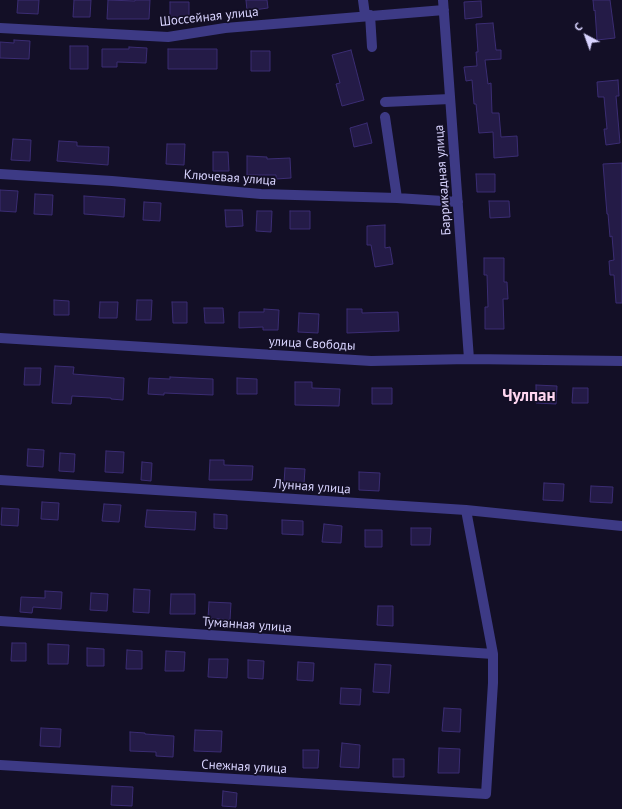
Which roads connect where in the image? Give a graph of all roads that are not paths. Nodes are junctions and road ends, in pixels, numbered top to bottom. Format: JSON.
{"nodes":[{"id":1,"x":362,"y":0,"type":"edge"},
{"id":2,"x":444,"y":5,"type":"edge"},
{"id":3,"x":367,"y":15,"type":"junction"},
{"id":4,"x":0,"y":28,"type":"edge"},
{"id":5,"x":372,"y":47,"type":"dead end"},
{"id":6,"x":450,"y":98,"type":"junction"},
{"id":7,"x":385,"y":102,"type":"dead end"},
{"id":8,"x":385,"y":117,"type":"dead end"},
{"id":9,"x":0,"y":174,"type":"edge"},
{"id":10,"x":397,"y":198,"type":"junction"},
{"id":11,"x":458,"y":202,"type":"junction"},
{"id":12,"x":0,"y":338,"type":"edge"},
{"id":13,"x":469,"y":359,"type":"junction"},
{"id":14,"x":622,"y":361,"type":"edge"},
{"id":15,"x":0,"y":480,"type":"edge"},
{"id":16,"x":466,"y":510,"type":"junction"},
{"id":17,"x":622,"y":526,"type":"edge"},
{"id":18,"x":0,"y":621,"type":"edge"},
{"id":19,"x":493,"y":654,"type":"junction"},
{"id":20,"x":0,"y":765,"type":"edge"}],
"edges":[{"from":1,"to":3,"type":"street"},
{"from":2,"to":3,"type":"street","name":"Шоссейная улица"},
{"from":2,"to":6,"type":"street","name":"Баррикадная улица"},
{"from":3,"to":4,"type":"street","name":"Шоссейная улица"},
{"from":3,"to":5,"type":"street"},
{"from":6,"to":7,"type":"street"},
{"from":6,"to":11,"type":"street","name":"Баррикадная улица"},
{"from":8,"to":10,"type":"street"},
{"from":9,"to":10,"type":"street","name":"Ключевая улица"},
{"from":10,"to":11,"type":"street","name":"Ключевая улица"},
{"from":11,"to":13,"type":"street","name":"Баррикадная улица"},
{"from":12,"to":13,"type":"street","name":"улица Свободы"},
{"from":13,"to":14,"type":"street","name":"улица Свободы"},
{"from":15,"to":16,"type":"street","name":"Лунная улица"},
{"from":16,"to":17,"type":"street","name":"Лунная улица"},
{"from":16,"to":19,"type":"street"},
{"from":18,"to":19,"type":"street","name":"Туманная улица"},
{"from":19,"to":20,"type":"street","name":"Снежная улица"}]}
